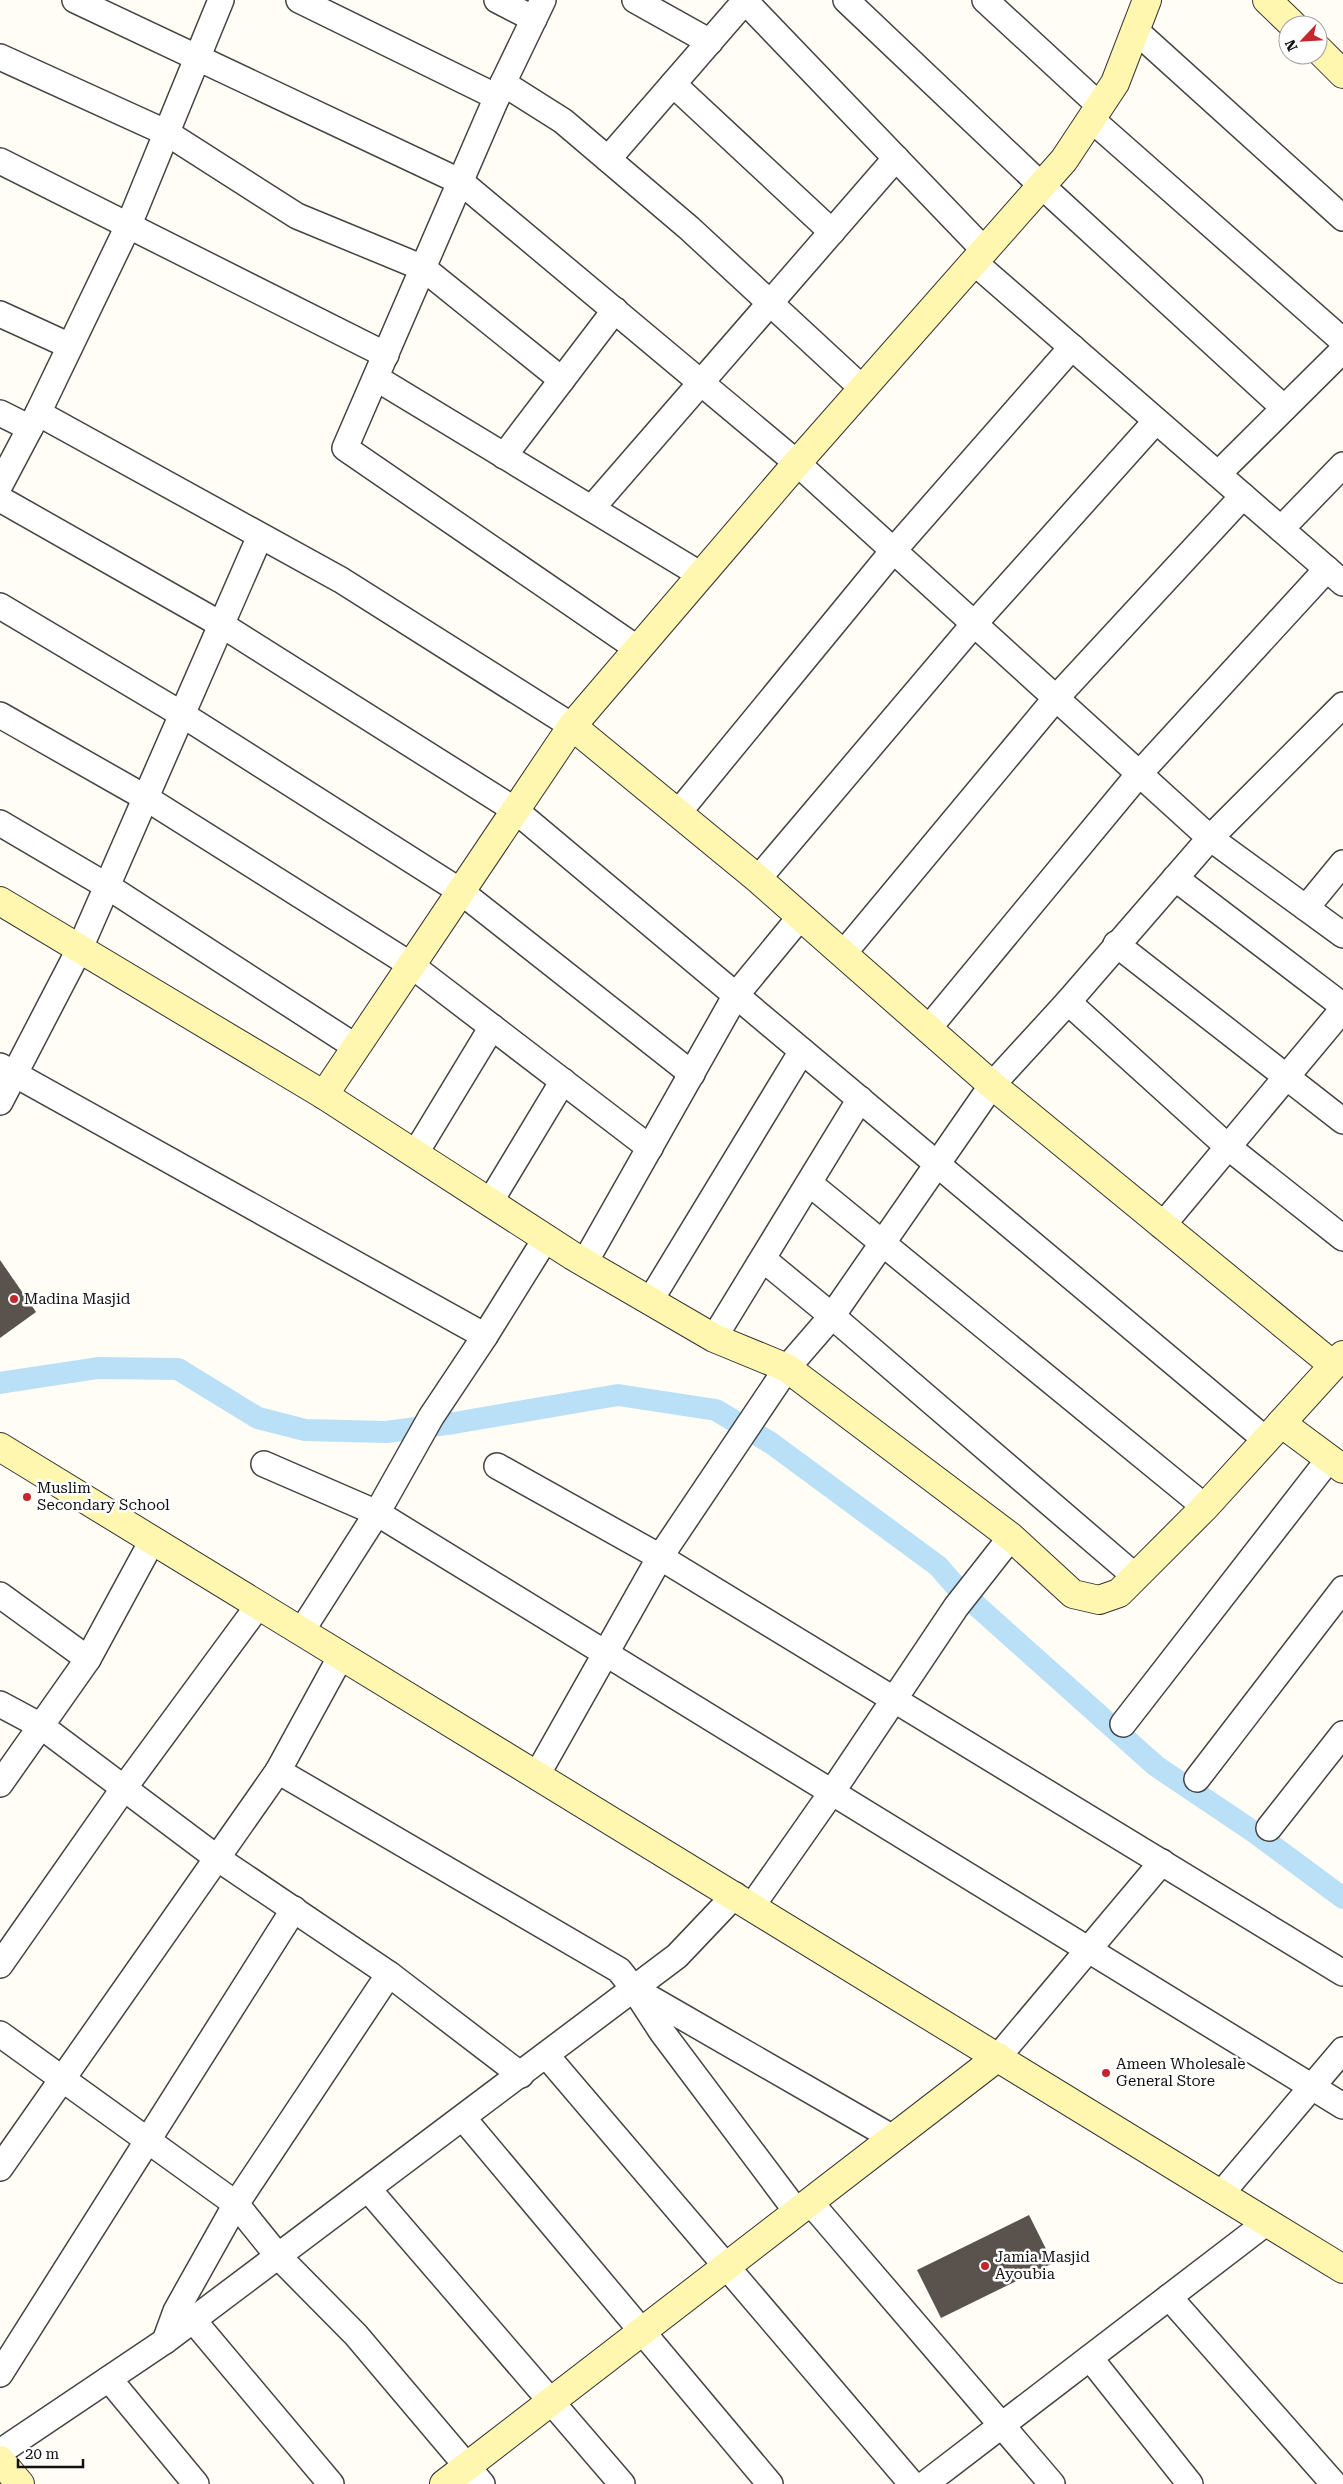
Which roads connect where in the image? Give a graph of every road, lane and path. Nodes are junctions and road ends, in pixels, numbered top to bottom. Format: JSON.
{"nodes":[{"id":1,"x":75,"y":0,"type":"edge"},
{"id":2,"x":221,"y":0,"type":"edge"},
{"id":3,"x":299,"y":0,"type":"edge"},
{"id":4,"x":497,"y":0,"type":"edge"},
{"id":5,"x":635,"y":0,"type":"edge"},
{"id":6,"x":746,"y":0,"type":"edge"},
{"id":7,"x":846,"y":0,"type":"edge"},
{"id":8,"x":985,"y":0,"type":"edge"},
{"id":9,"x":1147,"y":0,"type":"edge"},
{"id":10,"x":1267,"y":0,"type":"edge"},
{"id":11,"x":538,"y":10,"type":"edge"},
{"id":12,"x":1283,"y":15,"type":"edge"},
{"id":13,"x":1136,"y":30,"type":"junction"},
{"id":14,"x":710,"y":42,"type":"junction"},
{"id":15,"x":0,"y":57,"type":"edge"},
{"id":16,"x":197,"y":57,"type":"junction"},
{"id":17,"x":1328,"y":60,"type":"edge"},
{"id":18,"x":1343,"y":74,"type":"edge"},
{"id":19,"x":673,"y":84,"type":"junction"},
{"id":20,"x":500,"y":90,"type":"junction"},
{"id":21,"x":1096,"y":112,"type":"junction"},
{"id":22,"x":167,"y":133,"type":"junction"},
{"id":23,"x":896,"y":158,"type":"junction"},
{"id":24,"x":608,"y":159,"type":"junction"},
{"id":25,"x":0,"y":161,"type":"edge"},
{"id":26,"x":461,"y":182,"type":"junction"},
{"id":27,"x":1042,"y":186,"type":"junction"},
{"id":28,"x":1343,"y":218,"type":"edge"},
{"id":29,"x":128,"y":226,"type":"junction"},
{"id":30,"x":832,"y":232,"type":"junction"},
{"id":31,"x":980,"y":257,"type":"junction"},
{"id":32,"x":423,"y":268,"type":"junction"},
{"id":33,"x":770,"y":303,"type":"junction"},
{"id":34,"x":615,"y":310,"type":"junction"},
{"id":35,"x":0,"y":314,"type":"edge"},
{"id":36,"x":1343,"y":342,"type":"edge"},
{"id":37,"x":70,"y":346,"type":"junction"},
{"id":38,"x":1072,"y":347,"type":"junction"},
{"id":39,"x":1343,"y":350,"type":"edge"},
{"id":40,"x":386,"y":355,"type":"junction"},
{"id":41,"x":376,"y":378,"type":"junction"},
{"id":42,"x":562,"y":380,"type":"junction"},
{"id":43,"x":701,"y":383,"type":"junction"},
{"id":44,"x":863,"y":389,"type":"junction"},
{"id":45,"x":1284,"y":408,"type":"junction"},
{"id":46,"x":0,"y":413,"type":"edge"},
{"id":47,"x":34,"y":420,"type":"junction"},
{"id":48,"x":1156,"y":420,"type":"junction"},
{"id":49,"x":504,"y":456,"type":"junction"},
{"id":50,"x":797,"y":463,"type":"junction"},
{"id":51,"x":1343,"y":465,"type":"edge"},
{"id":52,"x":1218,"y":474,"type":"junction"},
{"id":53,"x":0,"y":485,"type":"edge"},
{"id":54,"x":1243,"y":496,"type":"junction"},
{"id":55,"x":0,"y":499,"type":"edge"},
{"id":56,"x":592,"y":508,"type":"junction"},
{"id":57,"x":1281,"y":529,"type":"junction"},
{"id":58,"x":260,"y":536,"type":"junction"},
{"id":59,"x":893,"y":551,"type":"junction"},
{"id":60,"x":702,"y":575,"type":"junction"},
{"id":61,"x":1339,"y":579,"type":"edge"},
{"id":62,"x":0,"y":606,"type":"edge"},
{"id":63,"x":974,"y":624,"type":"junction"},
{"id":64,"x":222,"y":625,"type":"junction"},
{"id":65,"x":638,"y":649,"type":"junction"},
{"id":66,"x":1056,"y":698,"type":"junction"},
{"id":67,"x":1343,"y":705,"type":"edge"},
{"id":68,"x":182,"y":715,"type":"junction"},
{"id":69,"x":0,"y":716,"type":"edge"},
{"id":70,"x":572,"y":726,"type":"junction"},
{"id":71,"x":1139,"y":774,"type":"junction"},
{"id":72,"x":146,"y":798,"type":"junction"},
{"id":73,"x":515,"y":810,"type":"junction"},
{"id":74,"x":678,"y":812,"type":"junction"},
{"id":75,"x":0,"y":823,"type":"edge"},
{"id":76,"x":1210,"y":838,"type":"junction"},
{"id":77,"x":1343,"y":863,"type":"edge"},
{"id":78,"x":1176,"y":878,"type":"junction"},
{"id":79,"x":758,"y":879,"type":"junction"},
{"id":80,"x":107,"y":886,"type":"junction"},
{"id":81,"x":460,"y":891,"type":"junction"},
{"id":82,"x":0,"y":901,"type":"edge"},
{"id":83,"x":1306,"y":908,"type":"junction"},
{"id":84,"x":801,"y":916,"type":"junction"},
{"id":85,"x":1343,"y":935,"type":"edge"},
{"id":86,"x":1116,"y":944,"type":"junction"},
{"id":87,"x":80,"y":948,"type":"junction"},
{"id":88,"x":843,"y":954,"type":"junction"},
{"id":89,"x":411,"y":965,"type":"junction"},
{"id":90,"x":736,"y":995,"type":"junction"},
{"id":91,"x":1068,"y":1002,"type":"junction"},
{"id":92,"x":1343,"y":1008,"type":"edge"},
{"id":93,"x":492,"y":1027,"type":"junction"},
{"id":94,"x":928,"y":1029,"type":"junction"},
{"id":95,"x":356,"y":1047,"type":"junction"},
{"id":96,"x":802,"y":1050,"type":"junction"},
{"id":97,"x":7,"y":1070,"type":"edge"},
{"id":98,"x":692,"y":1074,"type":"junction"},
{"id":99,"x":1286,"y":1077,"type":"junction"},
{"id":100,"x":563,"y":1082,"type":"junction"},
{"id":101,"x":992,"y":1086,"type":"junction"},
{"id":102,"x":324,"y":1095,"type":"junction"},
{"id":103,"x":860,"y":1099,"type":"junction"},
{"id":104,"x":0,"y":1102,"type":"edge"},
{"id":105,"x":1343,"y":1122,"type":"edge"},
{"id":106,"x":1228,"y":1147,"type":"junction"},
{"id":107,"x":650,"y":1148,"type":"junction"},
{"id":108,"x":415,"y":1154,"type":"junction"},
{"id":109,"x":938,"y":1164,"type":"junction"},
{"id":110,"x":809,"y":1183,"type":"junction"},
{"id":111,"x":490,"y":1202,"type":"junction"},
{"id":112,"x":1162,"y":1226,"type":"junction"},
{"id":113,"x":546,"y":1238,"type":"junction"},
{"id":114,"x":1343,"y":1238,"type":"edge"},
{"id":115,"x":882,"y":1244,"type":"junction"},
{"id":116,"x":763,"y":1259,"type":"junction"},
{"id":117,"x":585,"y":1262,"type":"junction"},
{"id":118,"x":650,"y":1301,"type":"junction"},
{"id":119,"x":832,"y":1316,"type":"junction"},
{"id":120,"x":485,"y":1336,"type":"junction"},
{"id":121,"x":714,"y":1338,"type":"junction"},
{"id":122,"x":1338,"y":1360,"type":"edge"},
{"id":123,"x":787,"y":1368,"type":"junction"},
{"id":124,"x":1273,"y":1431,"type":"junction"},
{"id":125,"x":0,"y":1447,"type":"edge"},
{"id":126,"x":264,"y":1464,"type":"dead end"},
{"id":127,"x":1336,"y":1464,"type":"edge"},
{"id":128,"x":497,"y":1466,"type":"dead end"},
{"id":129,"x":1205,"y":1507,"type":"junction"},
{"id":130,"x":377,"y":1513,"type":"junction"},
{"id":131,"x":1011,"y":1537,"type":"junction"},
{"id":132,"x":152,"y":1541,"type":"junction"},
{"id":133,"x":660,"y":1557,"type":"junction"},
{"id":134,"x":1136,"y":1577,"type":"junction"},
{"id":135,"x":1343,"y":1589,"type":"edge"},
{"id":136,"x":0,"y":1595,"type":"edge"},
{"id":137,"x":258,"y":1606,"type":"junction"},
{"id":138,"x":301,"y":1632,"type":"junction"},
{"id":139,"x":606,"y":1653,"type":"junction"},
{"id":140,"x":341,"y":1656,"type":"junction"},
{"id":141,"x":88,"y":1658,"type":"junction"},
{"id":142,"x":896,"y":1699,"type":"junction"},
{"id":143,"x":0,"y":1704,"type":"edge"},
{"id":144,"x":1123,"y":1724,"type":"dead end"},
{"id":145,"x":41,"y":1726,"type":"junction"},
{"id":146,"x":1343,"y":1734,"type":"edge"},
{"id":147,"x":278,"y":1771,"type":"junction"},
{"id":148,"x":537,"y":1775,"type":"junction"},
{"id":149,"x":1196,"y":1779,"type":"dead end"},
{"id":150,"x":0,"y":1784,"type":"edge"},
{"id":151,"x":124,"y":1788,"type":"junction"},
{"id":152,"x":832,"y":1792,"type":"junction"},
{"id":153,"x":1268,"y":1828,"type":"dead end"},
{"id":154,"x":217,"y":1858,"type":"junction"},
{"id":155,"x":1162,"y":1862,"type":"junction"},
{"id":156,"x":744,"y":1901,"type":"junction"},
{"id":157,"x":294,"y":1909,"type":"junction"},
{"id":158,"x":1089,"y":1950,"type":"junction"},
{"id":159,"x":0,"y":1965,"type":"edge"},
{"id":160,"x":1343,"y":1973,"type":"edge"},
{"id":161,"x":389,"y":1974,"type":"junction"},
{"id":162,"x":634,"y":1990,"type":"junction"},
{"id":163,"x":0,"y":2034,"type":"edge"},
{"id":164,"x":1343,"y":2050,"type":"edge"},
{"id":165,"x":546,"y":2055,"type":"junction"},
{"id":166,"x":998,"y":2057,"type":"junction"},
{"id":167,"x":520,"y":2075,"type":"junction"},
{"id":168,"x":62,"y":2079,"type":"junction"},
{"id":169,"x":1312,"y":2087,"type":"junction"},
{"id":170,"x":1343,"y":2106,"type":"edge"},
{"id":171,"x":463,"y":2118,"type":"junction"},
{"id":172,"x":893,"y":2138,"type":"junction"},
{"id":173,"x":148,"y":2141,"type":"junction"},
{"id":174,"x":0,"y":2168,"type":"edge"},
{"id":175,"x":368,"y":2190,"type":"junction"},
{"id":176,"x":1221,"y":2194,"type":"junction"},
{"id":177,"x":236,"y":2204,"type":"junction"},
{"id":178,"x":803,"y":2207,"type":"junction"},
{"id":179,"x":1267,"y":2222,"type":"junction"},
{"id":180,"x":278,"y":2256,"type":"junction"},
{"id":181,"x":727,"y":2267,"type":"junction"},
{"id":182,"x":1343,"y":2269,"type":"edge"},
{"id":183,"x":1168,"y":2297,"type":"junction"},
{"id":184,"x":193,"y":2320,"type":"junction"},
{"id":185,"x":642,"y":2331,"type":"junction"},
{"id":186,"x":165,"y":2341,"type":"junction"},
{"id":187,"x":1090,"y":2358,"type":"junction"},
{"id":188,"x":0,"y":2374,"type":"edge"},
{"id":189,"x":109,"y":2379,"type":"junction"},
{"id":190,"x":551,"y":2402,"type":"junction"},
{"id":191,"x":1002,"y":2425,"type":"junction"},
{"id":192,"x":0,"y":2452,"type":"edge"},
{"id":193,"x":0,"y":2460,"type":"edge"},
{"id":194,"x":475,"y":2475,"type":"edge"},
{"id":195,"x":20,"y":2484,"type":"edge"},
{"id":196,"x":196,"y":2484,"type":"edge"},
{"id":197,"x":331,"y":2484,"type":"edge"},
{"id":198,"x":444,"y":2484,"type":"edge"},
{"id":199,"x":622,"y":2484,"type":"edge"},
{"id":200,"x":770,"y":2484,"type":"edge"},
{"id":201,"x":912,"y":2484,"type":"edge"},
{"id":202,"x":925,"y":2484,"type":"edge"},
{"id":203,"x":1052,"y":2484,"type":"edge"},
{"id":204,"x":1190,"y":2484,"type":"edge"},
{"id":205,"x":1334,"y":2484,"type":"edge"}],
"edges":[{"from":1,"to":16,"type":"street"},
{"from":2,"to":16,"type":"street"},
{"from":3,"to":20,"type":"street"},
{"from":4,"to":11,"type":"street"},
{"from":5,"to":14,"type":"street"},
{"from":6,"to":14,"type":"street"},
{"from":6,"to":23,"type":"street"},
{"from":7,"to":27,"type":"street"},
{"from":8,"to":21,"type":"street"},
{"from":9,"to":13,"type":"street"},
{"from":10,"to":12,"type":"street"},
{"from":11,"to":20,"type":"street"},
{"from":13,"to":21,"type":"street"},
{"from":13,"to":28,"type":"street"},
{"from":14,"to":19,"type":"street"},
{"from":15,"to":22,"type":"street"},
{"from":16,"to":22,"type":"street"},
{"from":16,"to":26,"type":"street"},
{"from":17,"to":18,"type":"street"},
{"from":19,"to":24,"type":"street"},
{"from":19,"to":30,"type":"street"},
{"from":20,"to":24,"type":"street"},
{"from":20,"to":26,"type":"street"},
{"from":21,"to":27,"type":"street"},
{"from":21,"to":36,"type":"street"},
{"from":22,"to":29,"type":"street"},
{"from":22,"to":32,"type":"street"},
{"from":23,"to":30,"type":"street"},
{"from":23,"to":31,"type":"street"},
{"from":24,"to":33,"type":"street"},
{"from":25,"to":29,"type":"street"},
{"from":26,"to":32,"type":"street"},
{"from":26,"to":34,"type":"street"},
{"from":27,"to":31,"type":"street"},
{"from":27,"to":45,"type":"street"},
{"from":29,"to":37,"type":"street"},
{"from":29,"to":40,"type":"street"},
{"from":30,"to":33,"type":"street"},
{"from":31,"to":38,"type":"street"},
{"from":31,"to":44,"type":"street"},
{"from":32,"to":40,"type":"street"},
{"from":32,"to":42,"type":"street"},
{"from":33,"to":43,"type":"street"},
{"from":33,"to":44,"type":"street"},
{"from":34,"to":42,"type":"street"},
{"from":34,"to":43,"type":"street"},
{"from":35,"to":37,"type":"street"},
{"from":37,"to":47,"type":"street"},
{"from":38,"to":48,"type":"street"},
{"from":38,"to":59,"type":"street"},
{"from":39,"to":45,"type":"street"},
{"from":40,"to":41,"type":"street"},
{"from":41,"to":49,"type":"street"},
{"from":41,"to":65,"type":"street"},
{"from":42,"to":49,"type":"street"},
{"from":43,"to":50,"type":"street"},
{"from":43,"to":56,"type":"street"},
{"from":44,"to":50,"type":"street"},
{"from":45,"to":52,"type":"street"},
{"from":46,"to":47,"type":"street"},
{"from":47,"to":53,"type":"street"},
{"from":47,"to":58,"type":"street"},
{"from":48,"to":52,"type":"street"},
{"from":48,"to":63,"type":"street"},
{"from":49,"to":56,"type":"street"},
{"from":50,"to":59,"type":"street"},
{"from":50,"to":60,"type":"street"},
{"from":51,"to":57,"type":"street"},
{"from":52,"to":54,"type":"street"},
{"from":54,"to":57,"type":"street"},
{"from":54,"to":66,"type":"street"},
{"from":55,"to":64,"type":"street"},
{"from":56,"to":60,"type":"street"},
{"from":57,"to":61,"type":"street"},
{"from":58,"to":64,"type":"street"},
{"from":58,"to":70,"type":"street"},
{"from":59,"to":63,"type":"street"},
{"from":59,"to":74,"type":"street"},
{"from":60,"to":65,"type":"street"},
{"from":61,"to":71,"type":"street"},
{"from":62,"to":68,"type":"street"},
{"from":63,"to":66,"type":"street"},
{"from":63,"to":79,"type":"street"},
{"from":64,"to":68,"type":"street"},
{"from":64,"to":73,"type":"street"},
{"from":65,"to":70,"type":"street"},
{"from":66,"to":71,"type":"street"},
{"from":66,"to":88,"type":"street"},
{"from":67,"to":76,"type":"street"},
{"from":68,"to":72,"type":"street"},
{"from":68,"to":81,"type":"street"},
{"from":69,"to":72,"type":"street"},
{"from":70,"to":73,"type":"street"},
{"from":70,"to":74,"type":"street"},
{"from":71,"to":76,"type":"street"},
{"from":71,"to":94,"type":"street"},
{"from":72,"to":80,"type":"street"},
{"from":72,"to":89,"type":"street"},
{"from":73,"to":81,"type":"street"},
{"from":73,"to":90,"type":"street"},
{"from":74,"to":79,"type":"street"},
{"from":75,"to":80,"type":"street"},
{"from":76,"to":78,"type":"street"},
{"from":76,"to":83,"type":"street"},
{"from":77,"to":83,"type":"street"},
{"from":78,"to":86,"type":"street"},
{"from":78,"to":92,"type":"street"},
{"from":79,"to":84,"type":"street"},
{"from":80,"to":87,"type":"street"},
{"from":80,"to":95,"type":"street"},
{"from":81,"to":89,"type":"street"},
{"from":81,"to":98,"type":"street"},
{"from":82,"to":87,"type":"street"},
{"from":83,"to":85,"type":"street"},
{"from":84,"to":88,"type":"street"},
{"from":84,"to":90,"type":"street"},
{"from":86,"to":91,"type":"street"},
{"from":86,"to":99,"type":"street"},
{"from":87,"to":97,"type":"street"},
{"from":87,"to":102,"type":"street"},
{"from":88,"to":94,"type":"street"},
{"from":89,"to":93,"type":"street"},
{"from":89,"to":95,"type":"street"},
{"from":90,"to":96,"type":"street"},
{"from":90,"to":98,"type":"street"},
{"from":91,"to":101,"type":"street"},
{"from":91,"to":106,"type":"street"},
{"from":92,"to":99,"type":"street"},
{"from":93,"to":100,"type":"street"},
{"from":93,"to":108,"type":"street"},
{"from":94,"to":101,"type":"street"},
{"from":95,"to":102,"type":"street"},
{"from":96,"to":103,"type":"street"},
{"from":96,"to":118,"type":"street"},
{"from":97,"to":104,"type":"street"},
{"from":97,"to":120,"type":"street"},
{"from":98,"to":107,"type":"street"},
{"from":99,"to":105,"type":"street"},
{"from":99,"to":106,"type":"street"},
{"from":100,"to":107,"type":"street"},
{"from":100,"to":111,"type":"street"},
{"from":101,"to":109,"type":"street"},
{"from":101,"to":112,"type":"street"},
{"from":102,"to":108,"type":"street"},
{"from":103,"to":109,"type":"street"},
{"from":103,"to":110,"type":"street"},
{"from":106,"to":112,"type":"street"},
{"from":106,"to":114,"type":"street"},
{"from":107,"to":117,"type":"street"},
{"from":108,"to":111,"type":"street"},
{"from":109,"to":115,"type":"street"},
{"from":109,"to":124,"type":"street"},
{"from":110,"to":115,"type":"street"},
{"from":110,"to":116,"type":"street"},
{"from":111,"to":113,"type":"street"},
{"from":112,"to":122,"type":"street"},
{"from":113,"to":117,"type":"street"},
{"from":113,"to":120,"type":"street"},
{"from":115,"to":119,"type":"street"},
{"from":115,"to":129,"type":"street"},
{"from":116,"to":119,"type":"street"},
{"from":116,"to":121,"type":"street"},
{"from":117,"to":118,"type":"street"},
{"from":118,"to":121,"type":"street"},
{"from":119,"to":123,"type":"street"},
{"from":119,"to":134,"type":"street"},
{"from":120,"to":130,"type":"street"},
{"from":121,"to":123,"type":"street"},
{"from":122,"to":124,"type":"street"},
{"from":123,"to":131,"type":"street"},
{"from":123,"to":133,"type":"street"},
{"from":124,"to":127,"type":"street"},
{"from":124,"to":129,"type":"street"},
{"from":125,"to":132,"type":"street"},
{"from":126,"to":130,"type":"street"},
{"from":127,"to":144,"type":"street"},
{"from":128,"to":133,"type":"street"},
{"from":129,"to":134,"type":"street"},
{"from":130,"to":138,"type":"street"},
{"from":130,"to":139,"type":"street"},
{"from":131,"to":134,"type":"street"},
{"from":131,"to":142,"type":"street"},
{"from":132,"to":137,"type":"street"},
{"from":132,"to":141,"type":"street"},
{"from":133,"to":139,"type":"street"},
{"from":133,"to":142,"type":"street"},
{"from":135,"to":149,"type":"street"},
{"from":136,"to":141,"type":"street"},
{"from":137,"to":138,"type":"street"},
{"from":137,"to":151,"type":"street"},
{"from":138,"to":140,"type":"street"},
{"from":139,"to":148,"type":"street"},
{"from":139,"to":152,"type":"street"},
{"from":140,"to":147,"type":"street"},
{"from":140,"to":148,"type":"street"},
{"from":141,"to":145,"type":"street"},
{"from":142,"to":152,"type":"street"},
{"from":142,"to":155,"type":"street"},
{"from":143,"to":145,"type":"street"},
{"from":145,"to":150,"type":"street"},
{"from":145,"to":151,"type":"street"},
{"from":146,"to":153,"type":"street"},
{"from":147,"to":154,"type":"street"},
{"from":147,"to":162,"type":"street"},
{"from":148,"to":156,"type":"street"},
{"from":151,"to":154,"type":"street"},
{"from":151,"to":159,"type":"street"},
{"from":152,"to":156,"type":"street"},
{"from":152,"to":158,"type":"street"},
{"from":154,"to":157,"type":"street"},
{"from":154,"to":168,"type":"street"},
{"from":155,"to":158,"type":"street"},
{"from":155,"to":160,"type":"street"},
{"from":156,"to":162,"type":"street"},
{"from":156,"to":166,"type":"street"},
{"from":157,"to":161,"type":"street"},
{"from":157,"to":173,"type":"street"},
{"from":158,"to":166,"type":"street"},
{"from":158,"to":169,"type":"street"},
{"from":161,"to":167,"type":"street"},
{"from":161,"to":177,"type":"street"},
{"from":162,"to":165,"type":"street"},
{"from":162,"to":172,"type":"street"},
{"from":162,"to":178,"type":"street"},
{"from":163,"to":168,"type":"street"},
{"from":164,"to":169,"type":"street"},
{"from":165,"to":167,"type":"street"},
{"from":165,"to":181,"type":"street"},
{"from":166,"to":172,"type":"street"},
{"from":166,"to":176,"type":"street"},
{"from":167,"to":171,"type":"street"},
{"from":168,"to":173,"type":"street"},
{"from":168,"to":174,"type":"street"},
{"from":169,"to":170,"type":"street"},
{"from":169,"to":176,"type":"street"},
{"from":171,"to":175,"type":"street"},
{"from":171,"to":185,"type":"street"},
{"from":172,"to":178,"type":"street"},
{"from":173,"to":177,"type":"street"},
{"from":173,"to":188,"type":"street"},
{"from":175,"to":180,"type":"street"},
{"from":175,"to":190,"type":"street"},
{"from":176,"to":179,"type":"street"},
{"from":177,"to":180,"type":"street"},
{"from":177,"to":186,"type":"street"},
{"from":178,"to":181,"type":"street"},
{"from":178,"to":191,"type":"street"},
{"from":179,"to":182,"type":"street"},
{"from":179,"to":183,"type":"street"},
{"from":180,"to":184,"type":"street"},
{"from":180,"to":194,"type":"street"},
{"from":181,"to":185,"type":"street"},
{"from":181,"to":201,"type":"street"},
{"from":183,"to":187,"type":"street"},
{"from":183,"to":205,"type":"street"},
{"from":184,"to":186,"type":"street"},
{"from":184,"to":197,"type":"street"},
{"from":185,"to":190,"type":"street"},
{"from":185,"to":200,"type":"street"},
{"from":186,"to":189,"type":"street"},
{"from":187,"to":191,"type":"street"},
{"from":187,"to":204,"type":"street"},
{"from":189,"to":192,"type":"street"},
{"from":189,"to":196,"type":"street"},
{"from":190,"to":194,"type":"street"},
{"from":190,"to":199,"type":"street"},
{"from":191,"to":202,"type":"street"},
{"from":191,"to":203,"type":"street"},
{"from":193,"to":195,"type":"street"},
{"from":194,"to":198,"type":"street"}]}
